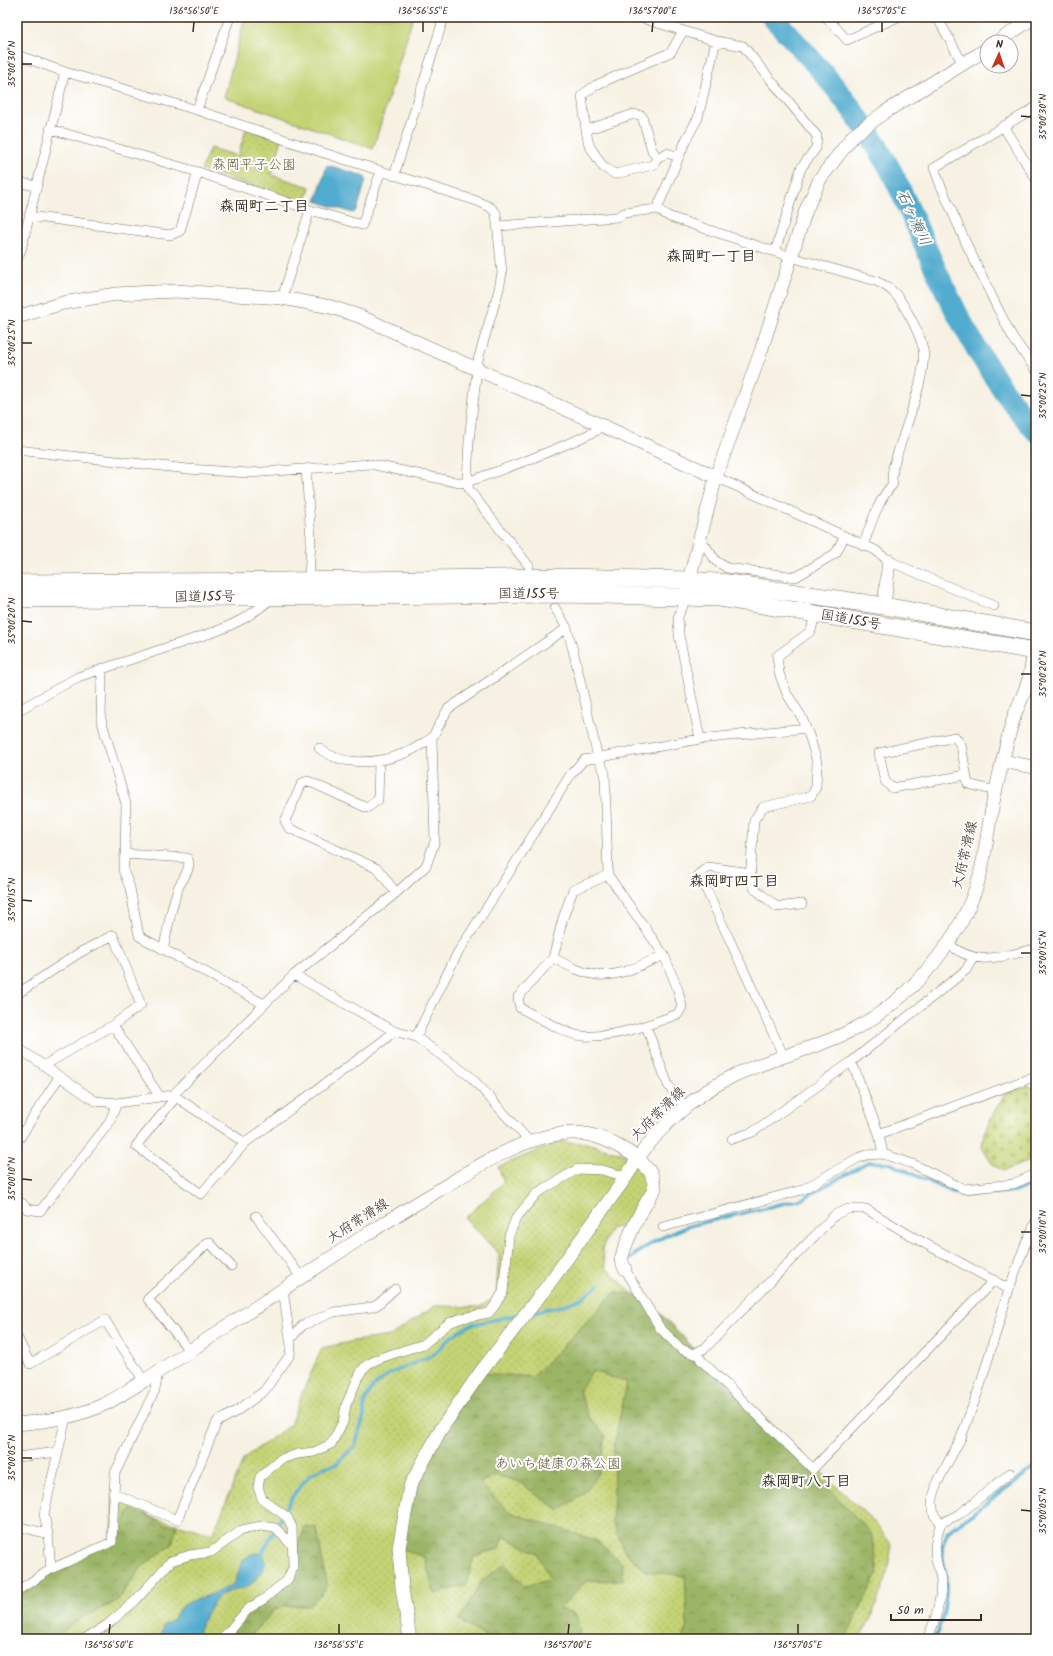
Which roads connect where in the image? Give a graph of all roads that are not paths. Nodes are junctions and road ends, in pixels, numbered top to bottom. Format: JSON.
{"nodes":[{"id":1,"x":230,"y":17,"type":"edge"},
{"id":2,"x":444,"y":17,"type":"edge"},
{"id":3,"x":638,"y":17,"type":"edge"},
{"id":4,"x":826,"y":17,"type":"edge"},
{"id":5,"x":898,"y":17,"type":"edge"},
{"id":6,"x":937,"y":17,"type":"edge"},
{"id":7,"x":1036,"y":17,"type":"edge"},
{"id":8,"x":683,"y":31,"type":"junction"},
{"id":9,"x":1009,"y":34,"type":"edge"},
{"id":10,"x":716,"y":41,"type":"junction"},
{"id":11,"x":979,"y":54,"type":"edge"},
{"id":12,"x":17,"y":55,"type":"edge"},
{"id":13,"x":963,"y":64,"type":"junction"},
{"id":14,"x":64,"y":72,"type":"junction"},
{"id":15,"x":1036,"y":107,"type":"edge"},
{"id":16,"x":197,"y":110,"type":"junction"},
{"id":17,"x":1003,"y":126,"type":"junction"},
{"id":18,"x":50,"y":129,"type":"junction"},
{"id":19,"x":586,"y":130,"type":"junction"},
{"id":20,"x":679,"y":157,"type":"junction"},
{"id":21,"x":657,"y":158,"type":"junction"},
{"id":22,"x":381,"y":171,"type":"junction"},
{"id":23,"x":198,"y":172,"type":"junction"},
{"id":24,"x":394,"y":176,"type":"junction"},
{"id":25,"x":1036,"y":179,"type":"edge"},
{"id":26,"x":17,"y":182,"type":"edge"},
{"id":27,"x":36,"y":186,"type":"junction"},
{"id":28,"x":657,"y":209,"type":"junction"},
{"id":29,"x":310,"y":210,"type":"junction"},
{"id":30,"x":29,"y":216,"type":"junction"},
{"id":31,"x":498,"y":226,"type":"junction"},
{"id":32,"x":775,"y":252,"type":"junction"},
{"id":33,"x":791,"y":257,"type":"junction"},
{"id":34,"x":17,"y":259,"type":"edge"},
{"id":35,"x":282,"y":298,"type":"junction"},
{"id":36,"x":17,"y":317,"type":"edge"},
{"id":37,"x":476,"y":370,"type":"junction"},
{"id":38,"x":1036,"y":370,"type":"edge"},
{"id":39,"x":599,"y":425,"type":"junction"},
{"id":40,"x":17,"y":450,"type":"edge"},
{"id":41,"x":306,"y":470,"type":"junction"},
{"id":42,"x":716,"y":477,"type":"junction"},
{"id":43,"x":467,"y":482,"type":"junction"},
{"id":44,"x":844,"y":537,"type":"junction"},
{"id":45,"x":698,"y":543,"type":"junction"},
{"id":46,"x":863,"y":546,"type":"junction"},
{"id":47,"x":889,"y":561,"type":"junction"},
{"id":48,"x":529,"y":566,"type":"dead end"},
{"id":49,"x":309,"y":580,"type":"junction"},
{"id":50,"x":689,"y":580,"type":"junction"},
{"id":51,"x":17,"y":583,"type":"edge"},
{"id":52,"x":274,"y":596,"type":"junction"},
{"id":53,"x":687,"y":597,"type":"junction"},
{"id":54,"x":17,"y":599,"type":"edge"},
{"id":55,"x":884,"y":606,"type":"junction"},
{"id":56,"x":994,"y":606,"type":"dead end"},
{"id":57,"x":555,"y":608,"type":"dead end"},
{"id":58,"x":815,"y":614,"type":"junction"},
{"id":59,"x":567,"y":628,"type":"junction"},
{"id":60,"x":1036,"y":633,"type":"edge"},
{"id":61,"x":1035,"y":649,"type":"edge"},
{"id":62,"x":102,"y":668,"type":"junction"},
{"id":63,"x":17,"y":711,"type":"edge"},
{"id":64,"x":806,"y":728,"type":"junction"},
{"id":65,"x":432,"y":738,"type":"junction"},
{"id":66,"x":700,"y":739,"type":"junction"},
{"id":67,"x":319,"y":748,"type":"dead end"},
{"id":68,"x":598,"y":758,"type":"junction"},
{"id":69,"x":379,"y":761,"type":"junction"},
{"id":70,"x":1003,"y":761,"type":"junction"},
{"id":71,"x":1036,"y":766,"type":"edge"},
{"id":72,"x":966,"y":775,"type":"junction"},
{"id":73,"x":996,"y":791,"type":"junction"},
{"id":74,"x":125,"y":854,"type":"junction"},
{"id":75,"x":751,"y":873,"type":"junction"},
{"id":76,"x":608,"y":875,"type":"junction"},
{"id":77,"x":396,"y":893,"type":"junction"},
{"id":78,"x":802,"y":904,"type":"dead end"},
{"id":79,"x":948,"y":944,"type":"junction"},
{"id":80,"x":1036,"y":949,"type":"edge"},
{"id":81,"x":162,"y":950,"type":"junction"},
{"id":82,"x":664,"y":955,"type":"junction"},
{"id":83,"x":553,"y":958,"type":"junction"},
{"id":84,"x":973,"y":958,"type":"junction"},
{"id":85,"x":294,"y":975,"type":"junction"},
{"id":86,"x":17,"y":994,"type":"edge"},
{"id":87,"x":264,"y":1004,"type":"junction"},
{"id":88,"x":114,"y":1025,"type":"junction"},
{"id":89,"x":646,"y":1026,"type":"junction"},
{"id":90,"x":394,"y":1031,"type":"junction"},
{"id":91,"x":416,"y":1037,"type":"junction"},
{"id":92,"x":17,"y":1047,"type":"edge"},
{"id":93,"x":784,"y":1057,"type":"junction"},
{"id":94,"x":851,"y":1062,"type":"junction"},
{"id":95,"x":45,"y":1065,"type":"junction"},
{"id":96,"x":1036,"y":1076,"type":"edge"},
{"id":97,"x":59,"y":1077,"type":"junction"},
{"id":98,"x":175,"y":1096,"type":"junction"},
{"id":99,"x":160,"y":1097,"type":"junction"},
{"id":100,"x":117,"y":1103,"type":"junction"},
{"id":101,"x":685,"y":1107,"type":"junction"},
{"id":102,"x":879,"y":1134,"type":"junction"},
{"id":103,"x":732,"y":1139,"type":"dead end"},
{"id":104,"x":17,"y":1142,"type":"edge"},
{"id":105,"x":530,"y":1142,"type":"junction"},
{"id":106,"x":245,"y":1143,"type":"junction"},
{"id":107,"x":883,"y":1154,"type":"junction"},
{"id":108,"x":638,"y":1158,"type":"junction"},
{"id":109,"x":1036,"y":1174,"type":"edge"},
{"id":110,"x":626,"y":1177,"type":"junction"},
{"id":111,"x":19,"y":1203,"type":"edge"},
{"id":112,"x":256,"y":1216,"type":"dead end"},
{"id":113,"x":1036,"y":1221,"type":"edge"},
{"id":114,"x":663,"y":1227,"type":"dead end"},
{"id":115,"x":231,"y":1266,"type":"dead end"},
{"id":116,"x":626,"y":1269,"type":"joint"},
{"id":117,"x":301,"y":1277,"type":"junction"},
{"id":118,"x":994,"y":1280,"type":"junction"},
{"id":119,"x":283,"y":1289,"type":"junction"},
{"id":120,"x":395,"y":1289,"type":"dead end"},
{"id":121,"x":1009,"y":1289,"type":"junction"},
{"id":122,"x":17,"y":1337,"type":"edge"},
{"id":123,"x":290,"y":1338,"type":"junction"},
{"id":124,"x":190,"y":1350,"type":"junction"},
{"id":125,"x":697,"y":1352,"type":"junction"},
{"id":126,"x":158,"y":1372,"type":"junction"},
{"id":127,"x":144,"y":1381,"type":"junction"},
{"id":128,"x":66,"y":1418,"type":"junction"},
{"id":129,"x":17,"y":1424,"type":"edge"},
{"id":130,"x":58,"y":1452,"type":"junction"},
{"id":131,"x":17,"y":1457,"type":"edge"},
{"id":132,"x":1010,"y":1473,"type":"dead end"},
{"id":133,"x":113,"y":1493,"type":"junction"},
{"id":134,"x":941,"y":1523,"type":"junction"},
{"id":135,"x":17,"y":1526,"type":"edge"},
{"id":136,"x":48,"y":1534,"type":"junction"},
{"id":137,"x":292,"y":1545,"type":"junction"},
{"id":138,"x":51,"y":1569,"type":"junction"},
{"id":139,"x":17,"y":1591,"type":"edge"},
{"id":140,"x":84,"y":1639,"type":"edge"},
{"id":141,"x":222,"y":1639,"type":"edge"},
{"id":142,"x":410,"y":1639,"type":"edge"},
{"id":143,"x":927,"y":1639,"type":"edge"}],
"edges":[{"from":1,"to":16,"type":"street"},
{"from":2,"to":24,"type":"street"},
{"from":3,"to":8,"type":"street"},
{"from":4,"to":5,"type":"street"},
{"from":6,"to":13,"type":"street"},
{"from":7,"to":9,"type":"street"},
{"from":8,"to":10,"type":"street"},
{"from":8,"to":19,"type":"street"},
{"from":10,"to":20,"type":"street"},
{"from":10,"to":32,"type":"street"},
{"from":11,"to":13,"type":"street"},
{"from":12,"to":14,"type":"street"},
{"from":13,"to":33,"type":"street"},
{"from":14,"to":16,"type":"street"},
{"from":14,"to":18,"type":"street"},
{"from":15,"to":17,"type":"street"},
{"from":16,"to":22,"type":"street"},
{"from":17,"to":25,"type":"street"},
{"from":17,"to":38,"type":"street"},
{"from":18,"to":23,"type":"street"},
{"from":18,"to":27,"type":"street"},
{"from":19,"to":21,"type":"street"},
{"from":19,"to":21,"type":"street"},
{"from":20,"to":21,"type":"street"},
{"from":20,"to":28,"type":"street"},
{"from":22,"to":24,"type":"street"},
{"from":22,"to":29,"type":"street"},
{"from":23,"to":29,"type":"street"},
{"from":23,"to":30,"type":"street"},
{"from":24,"to":31,"type":"street"},
{"from":26,"to":27,"type":"street"},
{"from":27,"to":30,"type":"street"},
{"from":28,"to":31,"type":"street"},
{"from":28,"to":32,"type":"street"},
{"from":29,"to":35,"type":"street"},
{"from":30,"to":34,"type":"street"},
{"from":31,"to":37,"type":"street"},
{"from":32,"to":33,"type":"street"},
{"from":33,"to":42,"type":"street"},
{"from":33,"to":46,"type":"street"},
{"from":35,"to":36,"type":"street"},
{"from":35,"to":37,"type":"street"},
{"from":37,"to":39,"type":"street"},
{"from":37,"to":43,"type":"street"},
{"from":39,"to":42,"type":"street"},
{"from":39,"to":43,"type":"street"},
{"from":40,"to":41,"type":"street"},
{"from":41,"to":43,"type":"street"},
{"from":41,"to":49,"type":"street"},
{"from":42,"to":44,"type":"street"},
{"from":42,"to":45,"type":"street"},
{"from":43,"to":48,"type":"street"},
{"from":44,"to":45,"type":"street"},
{"from":44,"to":46,"type":"street"},
{"from":45,"to":50,"type":"street"},
{"from":46,"to":47,"type":"street"},
{"from":47,"to":55,"type":"street"},
{"from":47,"to":56,"type":"street"},
{"from":49,"to":50,"type":"highway","name":"国道155号"},
{"from":49,"to":51,"type":"highway","name":"国道155号"},
{"from":50,"to":53,"type":"street"},
{"from":50,"to":55,"type":"highway","name":"国道155号"},
{"from":52,"to":53,"type":"highway","name":"国道155号"},
{"from":52,"to":54,"type":"highway","name":"国道155号"},
{"from":52,"to":62,"type":"street"},
{"from":53,"to":58,"type":"highway","name":"国道155号"},
{"from":53,"to":66,"type":"street"},
{"from":55,"to":60,"type":"highway","name":"国道155号"},
{"from":57,"to":59,"type":"street"},
{"from":58,"to":61,"type":"highway","name":"国道155号"},
{"from":58,"to":64,"type":"street"},
{"from":59,"to":65,"type":"street"},
{"from":59,"to":68,"type":"street"},
{"from":61,"to":70,"type":"street","name":"大府常滑線"},
{"from":62,"to":63,"type":"street"},
{"from":62,"to":74,"type":"street"},
{"from":64,"to":66,"type":"street"},
{"from":64,"to":75,"type":"street"},
{"from":65,"to":69,"type":"street"},
{"from":65,"to":77,"type":"street"},
{"from":66,"to":68,"type":"street"},
{"from":67,"to":69,"type":"street"},
{"from":68,"to":76,"type":"street"},
{"from":68,"to":91,"type":"street"},
{"from":69,"to":77,"type":"street"},
{"from":70,"to":71,"type":"street"},
{"from":70,"to":73,"type":"street","name":"大府常滑線"},
{"from":72,"to":72,"type":"street"},
{"from":72,"to":73,"type":"street"},
{"from":73,"to":79,"type":"street","name":"大府常滑線"},
{"from":74,"to":81,"type":"street"},
{"from":74,"to":81,"type":"street"},
{"from":75,"to":78,"type":"street"},
{"from":75,"to":93,"type":"street"},
{"from":76,"to":82,"type":"street"},
{"from":76,"to":83,"type":"street"},
{"from":77,"to":85,"type":"street"},
{"from":79,"to":84,"type":"street"},
{"from":79,"to":93,"type":"street","name":"大府常滑線"},
{"from":80,"to":84,"type":"street"},
{"from":81,"to":87,"type":"street"},
{"from":82,"to":83,"type":"street"},
{"from":82,"to":89,"type":"street"},
{"from":83,"to":89,"type":"street"},
{"from":84,"to":94,"type":"street"},
{"from":85,"to":87,"type":"street"},
{"from":85,"to":90,"type":"street"},
{"from":86,"to":88,"type":"street"},
{"from":87,"to":98,"type":"street"},
{"from":88,"to":95,"type":"street"},
{"from":88,"to":99,"type":"street"},
{"from":89,"to":101,"type":"street"},
{"from":90,"to":91,"type":"street"},
{"from":90,"to":106,"type":"street"},
{"from":91,"to":105,"type":"street"},
{"from":92,"to":95,"type":"street"},
{"from":93,"to":101,"type":"street","name":"大府常滑線"},
{"from":94,"to":102,"type":"street"},
{"from":94,"to":103,"type":"street"},
{"from":95,"to":97,"type":"street"},
{"from":96,"to":102,"type":"street"},
{"from":97,"to":100,"type":"street"},
{"from":97,"to":104,"type":"street"},
{"from":98,"to":99,"type":"street"},
{"from":98,"to":106,"type":"street"},
{"from":98,"to":106,"type":"street"},
{"from":99,"to":100,"type":"street"},
{"from":100,"to":111,"type":"street"},
{"from":101,"to":108,"type":"street","name":"大府常滑線"},
{"from":102,"to":107,"type":"street"},
{"from":105,"to":108,"type":"street","name":"大府常滑線"},
{"from":105,"to":117,"type":"street","name":"大府常滑線"},
{"from":107,"to":109,"type":"street"},
{"from":107,"to":114,"type":"street"},
{"from":108,"to":110,"type":"street"},
{"from":108,"to":116,"type":"street"},
{"from":110,"to":137,"type":"street"},
{"from":110,"to":142,"type":"street"},
{"from":112,"to":117,"type":"street"},
{"from":113,"to":121,"type":"street"},
{"from":115,"to":124,"type":"street"},
{"from":116,"to":125,"type":"street"},
{"from":117,"to":119,"type":"street","name":"大府常滑線"},
{"from":118,"to":121,"type":"street"},
{"from":118,"to":125,"type":"street"},
{"from":118,"to":125,"type":"street"},
{"from":119,"to":123,"type":"street"},
{"from":119,"to":124,"type":"street","name":"大府常滑線"},
{"from":120,"to":123,"type":"street"},
{"from":121,"to":134,"type":"street"},
{"from":122,"to":127,"type":"street"},
{"from":123,"to":133,"type":"street"},
{"from":124,"to":126,"type":"street","name":"大府常滑線"},
{"from":126,"to":127,"type":"street","name":"大府常滑線"},
{"from":126,"to":133,"type":"street"},
{"from":127,"to":128,"type":"street","name":"大府常滑線"},
{"from":128,"to":129,"type":"street","name":"大府常滑線"},
{"from":128,"to":130,"type":"street"},
{"from":130,"to":131,"type":"street"},
{"from":130,"to":136,"type":"street"},
{"from":132,"to":134,"type":"street"},
{"from":133,"to":138,"type":"street"},
{"from":134,"to":143,"type":"street"},
{"from":135,"to":136,"type":"street"},
{"from":136,"to":138,"type":"street"},
{"from":137,"to":140,"type":"street"},
{"from":137,"to":141,"type":"street"},
{"from":138,"to":139,"type":"street"}]}
